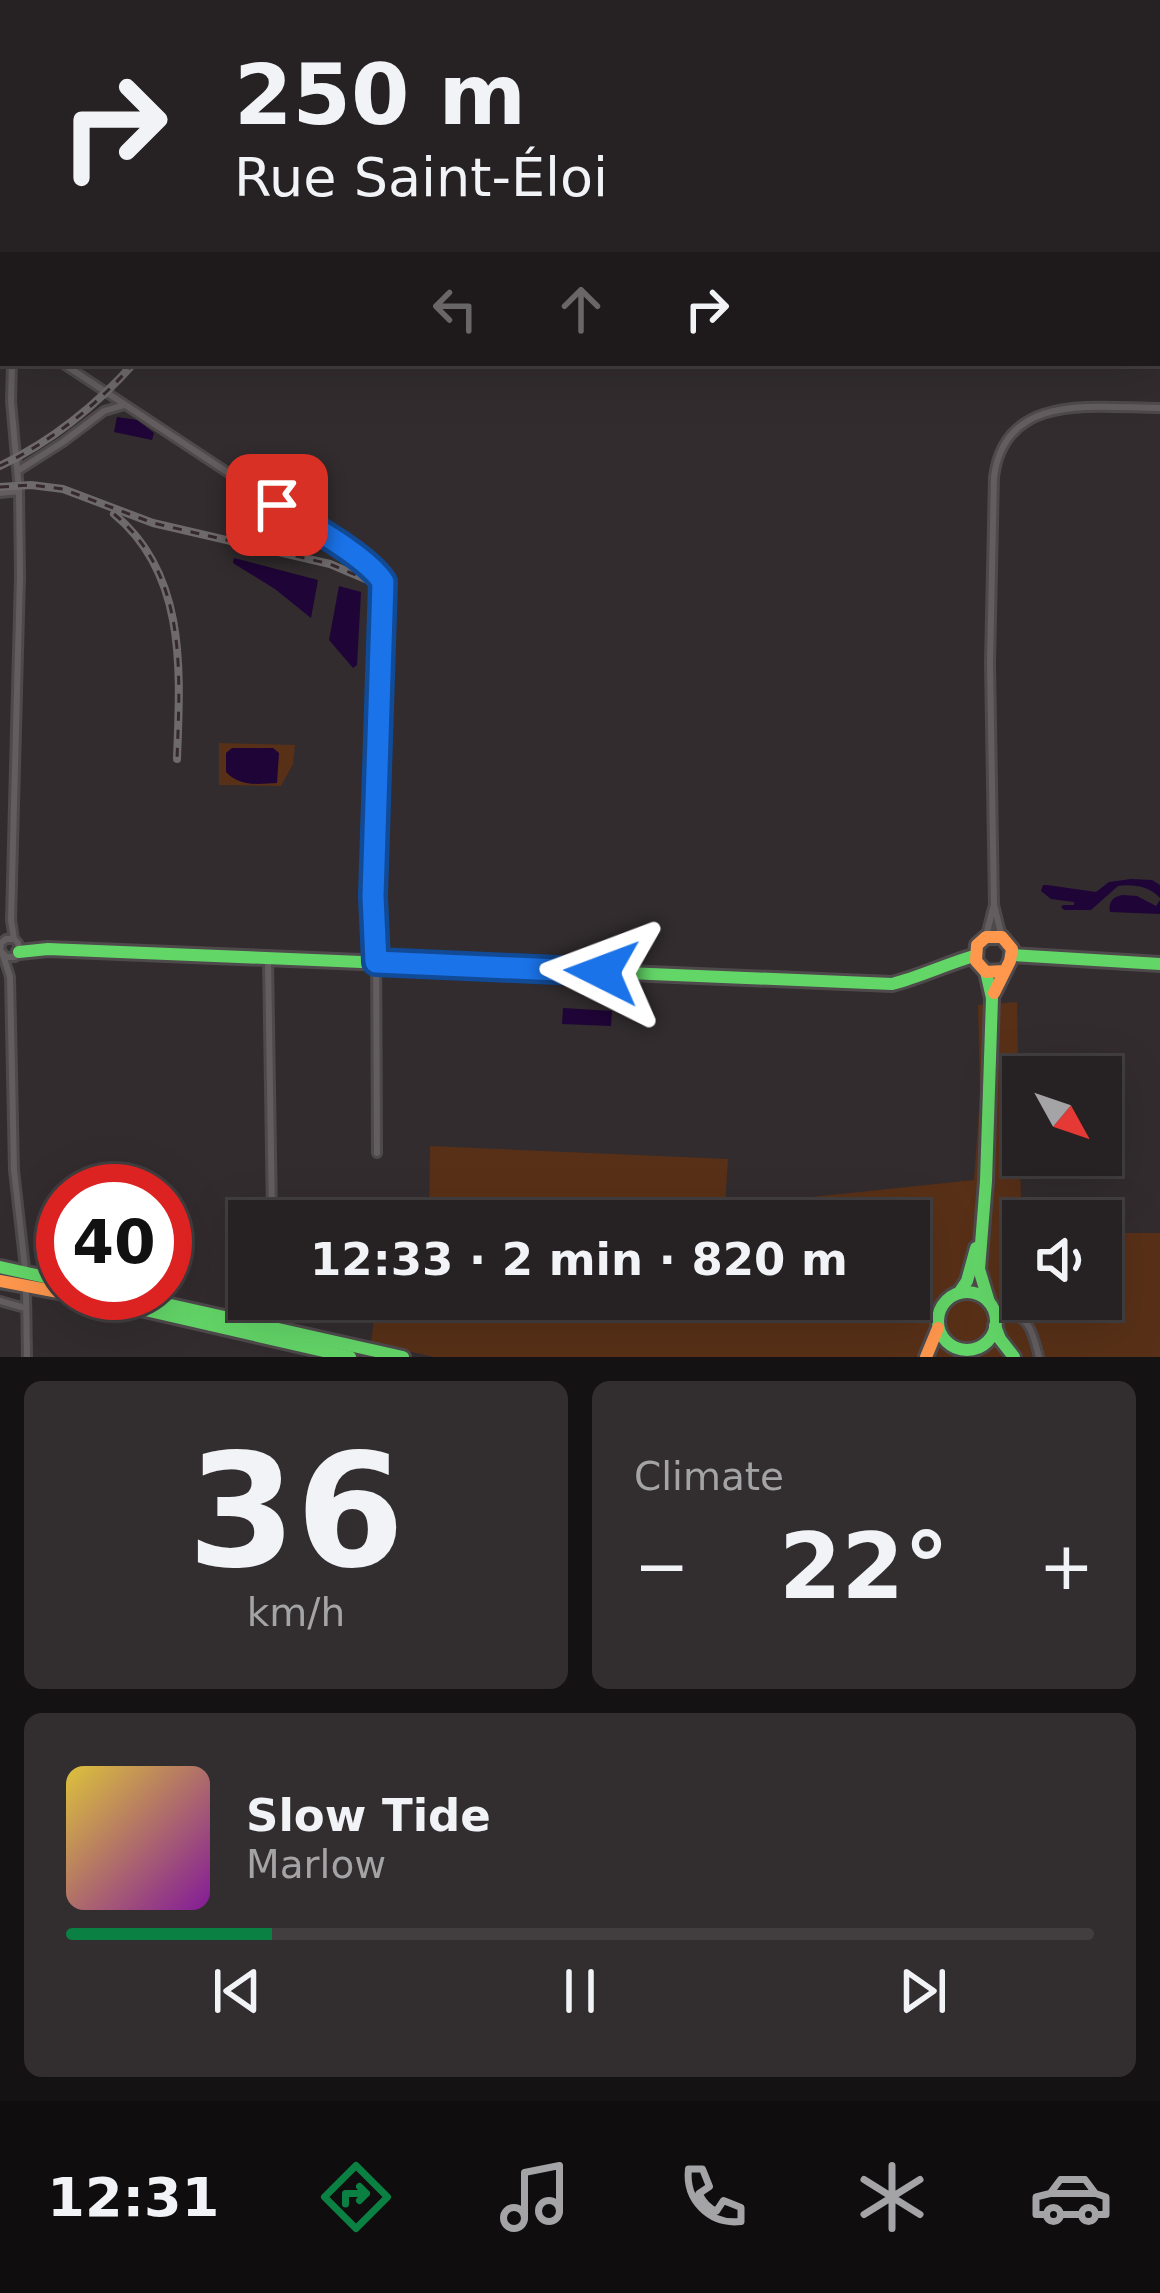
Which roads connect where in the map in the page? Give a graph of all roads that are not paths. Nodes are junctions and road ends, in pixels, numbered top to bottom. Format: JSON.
{"nodes":[{"id":1,"x":12,"y":366,"type":"edge"},
{"id":2,"x":67,"y":366,"type":"edge"},
{"id":3,"x":133,"y":408,"type":"junction"},
{"id":4,"x":1160,"y":408,"type":"edge"},
{"id":5,"x":18,"y":471,"type":"junction"},
{"id":6,"x":19,"y":491,"type":"junction"},
{"id":7,"x":0,"y":494,"type":"edge"},
{"id":8,"x":994,"y":905,"type":"junction"},
{"id":9,"x":11,"y":920,"type":"junction"},
{"id":10,"x":986,"y":937,"type":"junction"},
{"id":11,"x":1002,"y":937,"type":"junction"},
{"id":12,"x":17,"y":947,"type":"junction"},
{"id":13,"x":1,"y":948,"type":"edge"},
{"id":14,"x":1013,"y":955,"type":"junction"},
{"id":15,"x":974,"y":956,"type":"junction"},
{"id":16,"x":268,"y":958,"type":"junction"},
{"id":17,"x":376,"y":962,"type":"junction"},
{"id":18,"x":1160,"y":964,"type":"edge"},
{"id":19,"x":1004,"y":971,"type":"junction"},
{"id":20,"x":986,"y":972,"type":"junction"},
{"id":21,"x":10,"y":977,"type":"junction"},
{"id":22,"x":992,"y":998,"type":"junction"},
{"id":23,"x":377,"y":1154,"type":"dead end"},
{"id":24,"x":272,"y":1200,"type":"edge"},
{"id":25,"x":982,"y":1220,"type":"junction"},
{"id":26,"x":0,"y":1267,"type":"edge"},
{"id":27,"x":25,"y":1268,"type":"dead end"},
{"id":28,"x":36,"y":1275,"type":"edge"},
{"id":29,"x":0,"y":1279,"type":"edge"},
{"id":30,"x":36,"y":1285,"type":"edge"},
{"id":31,"x":36,"y":1286,"type":"edge"},
{"id":32,"x":26,"y":1291,"type":"dead end"},
{"id":33,"x":959,"y":1293,"type":"junction"},
{"id":34,"x":0,"y":1301,"type":"edge"},
{"id":35,"x":988,"y":1302,"type":"junction"},
{"id":36,"x":26,"y":1308,"type":"junction"},
{"id":37,"x":192,"y":1313,"type":"edge"},
{"id":38,"x":192,"y":1317,"type":"edge"},
{"id":39,"x":995,"y":1322,"type":"junction"},
{"id":40,"x":938,"y":1324,"type":"junction"},
{"id":41,"x":950,"y":1350,"type":"edge"},
{"id":42,"x":969,"y":1353,"type":"edge"},
{"id":43,"x":27,"y":1357,"type":"edge"},
{"id":44,"x":350,"y":1357,"type":"edge"},
{"id":45,"x":403,"y":1357,"type":"edge"},
{"id":46,"x":926,"y":1357,"type":"edge"},
{"id":47,"x":1014,"y":1357,"type":"edge"},
{"id":48,"x":1040,"y":1357,"type":"edge"}],
"edges":[{"from":1,"to":5,"type":"street"},
{"from":2,"to":3,"type":"street"},
{"from":3,"to":5,"type":"street"},
{"from":3,"to":17,"type":"street"},
{"from":4,"to":8,"type":"street"},
{"from":5,"to":6,"type":"street"},
{"from":6,"to":7,"type":"street"},
{"from":6,"to":9,"type":"street"},
{"from":8,"to":10,"type":"street"},
{"from":8,"to":11,"type":"street"},
{"from":9,"to":12,"type":"street"},
{"from":9,"to":13,"type":"street"},
{"from":10,"to":11,"type":"main road"},
{"from":10,"to":15,"type":"main road"},
{"from":11,"to":14,"type":"main road"},
{"from":12,"to":13,"type":"street"},
{"from":12,"to":13,"type":"street"},
{"from":12,"to":16,"type":"main road"},
{"from":12,"to":21,"type":"street"},
{"from":13,"to":21,"type":"street"},
{"from":14,"to":18,"type":"main road"},
{"from":14,"to":19,"type":"main road"},
{"from":15,"to":17,"type":"main road"},
{"from":15,"to":20,"type":"main road"},
{"from":16,"to":17,"type":"main road"},
{"from":16,"to":24,"type":"street"},
{"from":17,"to":23,"type":"street"},
{"from":19,"to":20,"type":"main road"},
{"from":19,"to":22,"type":"main road"},
{"from":20,"to":22,"type":"main road"},
{"from":21,"to":27,"type":"street"},
{"from":22,"to":25,"type":"main road"},
{"from":25,"to":33,"type":"main road"},
{"from":25,"to":35,"type":"main road"},
{"from":26,"to":28,"type":"main road"},
{"from":29,"to":30,"type":"main road"},
{"from":29,"to":31,"type":"main road"},
{"from":32,"to":36,"type":"street"},
{"from":33,"to":35,"type":"main road"},
{"from":33,"to":40,"type":"main road"},
{"from":34,"to":36,"type":"street"},
{"from":35,"to":39,"type":"main road"},
{"from":36,"to":43,"type":"street"},
{"from":37,"to":45,"type":"main road"},
{"from":38,"to":44,"type":"main road"},
{"from":39,"to":42,"type":"main road"},
{"from":39,"to":47,"type":"main road"},
{"from":39,"to":48,"type":"street"},
{"from":40,"to":41,"type":"main road"},
{"from":40,"to":46,"type":"main road"},
{"from":41,"to":42,"type":"main road"}]}
